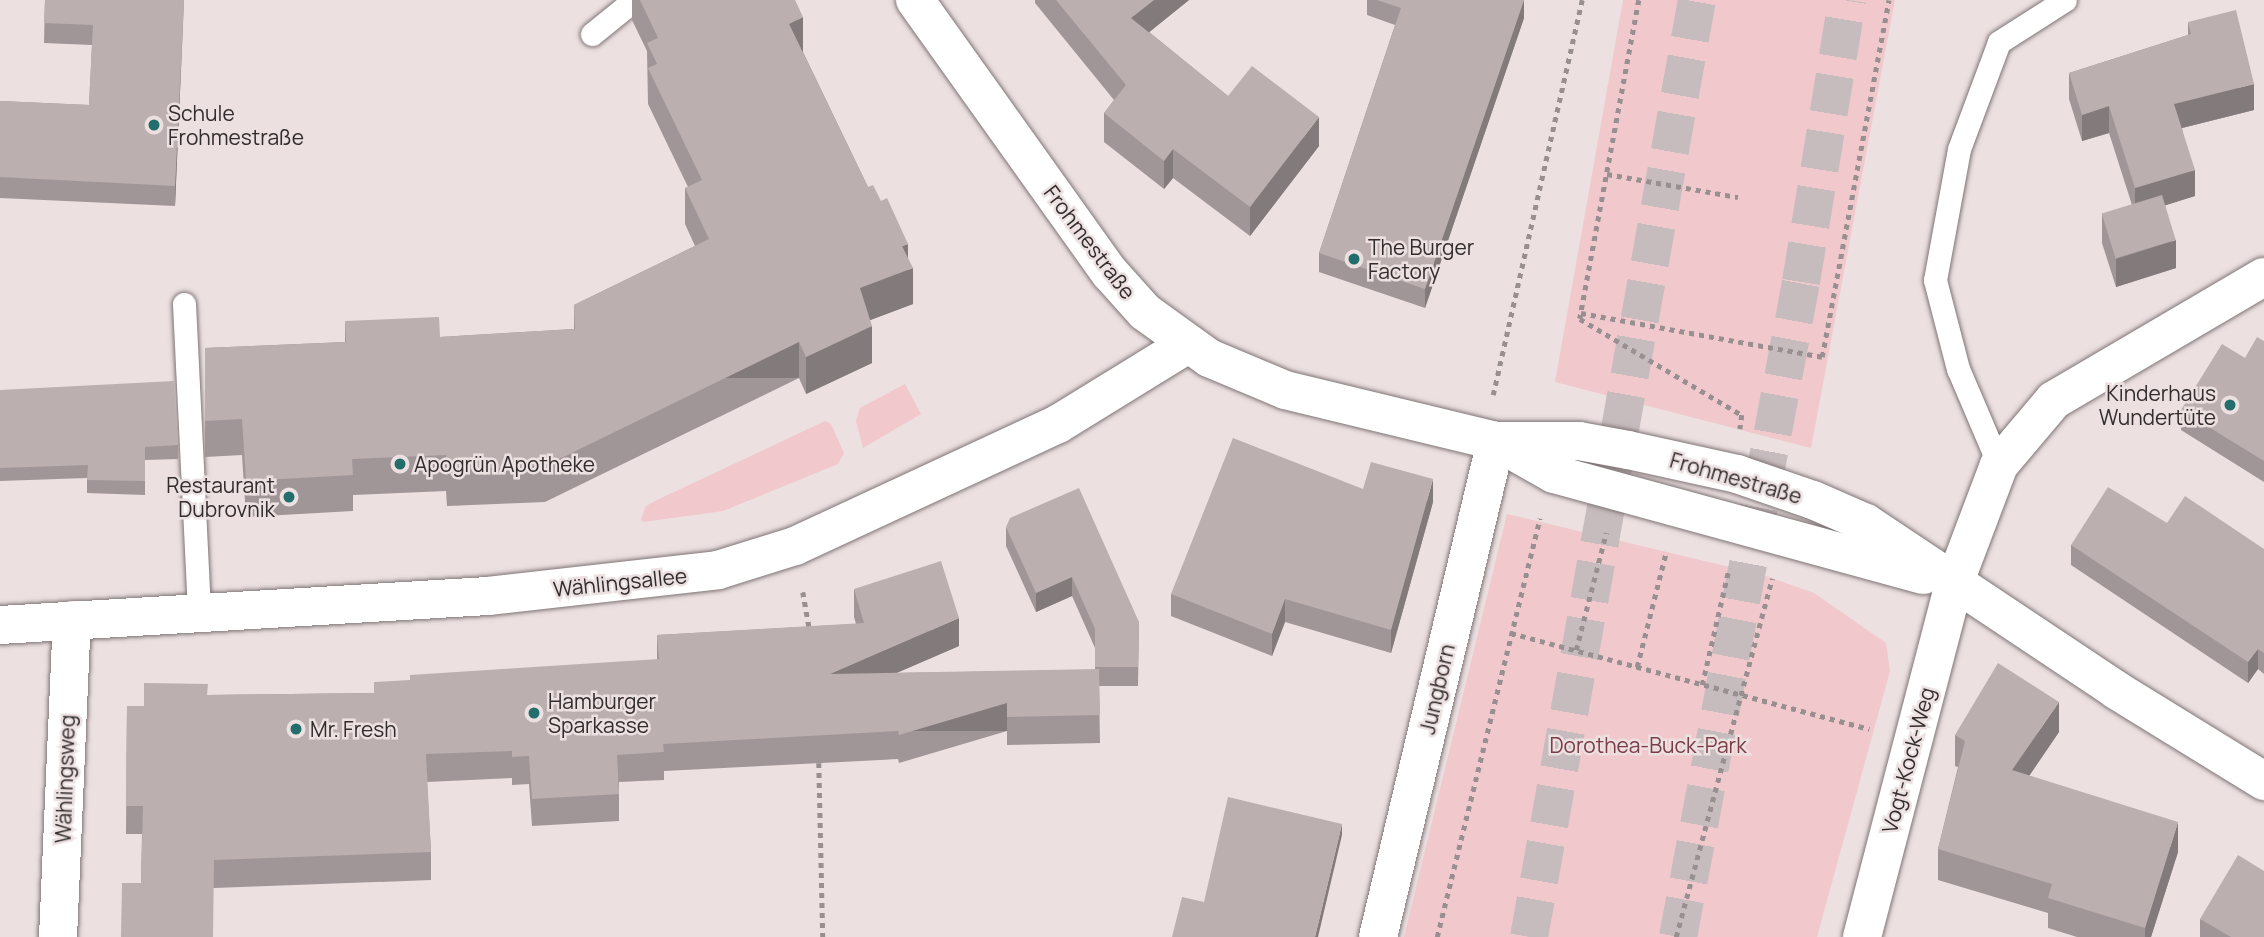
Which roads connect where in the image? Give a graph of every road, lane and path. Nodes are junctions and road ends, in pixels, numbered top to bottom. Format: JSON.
{"nodes":[{"id":1,"x":634,"y":0,"type":"edge"},
{"id":2,"x":915,"y":0,"type":"edge"},
{"id":3,"x":1582,"y":0,"type":"edge"},
{"id":4,"x":1639,"y":0,"type":"edge"},
{"id":5,"x":1889,"y":0,"type":"edge"},
{"id":6,"x":2065,"y":0,"type":"edge"},
{"id":7,"x":592,"y":34,"type":"dead end"},
{"id":8,"x":1607,"y":174,"type":"junction"},
{"id":9,"x":1738,"y":197,"type":"dead end"},
{"id":10,"x":2264,"y":277,"type":"edge"},
{"id":11,"x":184,"y":304,"type":"dead end"},
{"id":12,"x":1581,"y":313,"type":"junction"},
{"id":13,"x":1188,"y":344,"type":"junction"},
{"id":14,"x":1489,"y":440,"type":"junction"},
{"id":15,"x":1737,"y":441,"type":"dead end"},
{"id":16,"x":1999,"y":465,"type":"junction"},
{"id":17,"x":1554,"y":474,"type":"junction"},
{"id":18,"x":1605,"y":537,"type":"dead end"},
{"id":19,"x":795,"y":546,"type":"junction"},
{"id":20,"x":1666,"y":552,"type":"dead end"},
{"id":21,"x":1730,"y":568,"type":"dead end"},
{"id":22,"x":1774,"y":569,"type":"dead end"},
{"id":23,"x":1954,"y":584,"type":"junction"},
{"id":24,"x":199,"y":612,"type":"junction"},
{"id":25,"x":72,"y":621,"type":"junction"},
{"id":26,"x":0,"y":625,"type":"edge"},
{"id":27,"x":1511,"y":633,"type":"junction"},
{"id":28,"x":811,"y":640,"type":"edge"},
{"id":29,"x":1576,"y":650,"type":"junction"},
{"id":30,"x":1637,"y":667,"type":"junction"},
{"id":31,"x":1702,"y":685,"type":"junction"},
{"id":32,"x":1741,"y":695,"type":"junction"},
{"id":33,"x":1913,"y":741,"type":"junction"},
{"id":34,"x":819,"y":763,"type":"edge"},
{"id":35,"x":2264,"y":781,"type":"edge"},
{"id":36,"x":58,"y":937,"type":"edge"},
{"id":37,"x":823,"y":937,"type":"edge"},
{"id":38,"x":1378,"y":937,"type":"edge"},
{"id":39,"x":1437,"y":937,"type":"edge"},
{"id":40,"x":1676,"y":937,"type":"edge"},
{"id":41,"x":1862,"y":937,"type":"edge"}],
"edges":[{"from":1,"to":7,"type":"lane"},
{"from":2,"to":13,"type":"street","name":"Frohmestraße"},
{"from":3,"to":14,"type":"path"},
{"from":4,"to":8,"type":"path"},
{"from":5,"to":12,"type":"path"},
{"from":6,"to":16,"type":"lane"},
{"from":8,"to":9,"type":"path"},
{"from":8,"to":12,"type":"path"},
{"from":10,"to":16,"type":"street"},
{"from":11,"to":24,"type":"lane"},
{"from":12,"to":15,"type":"path"},
{"from":13,"to":14,"type":"street","name":"Frohmestraße"},
{"from":13,"to":19,"type":"street","name":"Wählingsallee"},
{"from":14,"to":17,"type":"street","name":"Frohmestraße"},
{"from":14,"to":23,"type":"street","name":"Frohmestraße"},
{"from":14,"to":38,"type":"street","name":"Jungborn"},
{"from":16,"to":23,"type":"street"},
{"from":17,"to":23,"type":"street","name":"Frohmestraße"},
{"from":17,"to":27,"type":"path"},
{"from":18,"to":29,"type":"path"},
{"from":19,"to":24,"type":"street","name":"Wählingsallee"},
{"from":19,"to":28,"type":"path"},
{"from":20,"to":30,"type":"path"},
{"from":21,"to":31,"type":"path"},
{"from":22,"to":32,"type":"path"},
{"from":23,"to":33,"type":"street","name":"Vogt-Kock-Weg"},
{"from":23,"to":35,"type":"street","name":"Frohmestraße"},
{"from":24,"to":25,"type":"street","name":"Wählingsallee"},
{"from":25,"to":26,"type":"street","name":"Wählingsallee"},
{"from":25,"to":36,"type":"street","name":"Wählingsweg"},
{"from":27,"to":29,"type":"path"},
{"from":27,"to":39,"type":"path"},
{"from":29,"to":30,"type":"path"},
{"from":30,"to":31,"type":"path"},
{"from":31,"to":32,"type":"path"},
{"from":32,"to":33,"type":"path"},
{"from":32,"to":40,"type":"path"},
{"from":33,"to":41,"type":"street","name":"Vogt-Kock-Weg"},
{"from":34,"to":37,"type":"path"}]}
